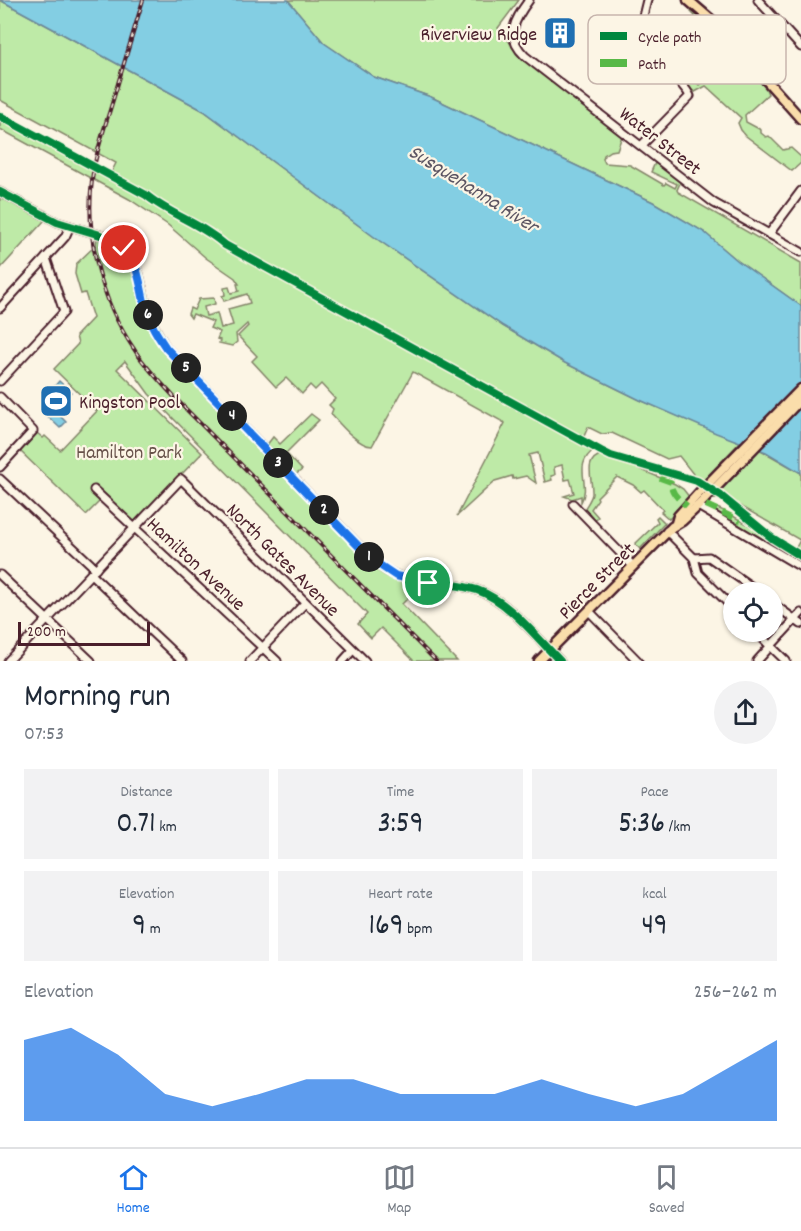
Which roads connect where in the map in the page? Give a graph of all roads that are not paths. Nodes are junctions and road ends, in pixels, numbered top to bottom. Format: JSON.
{"nodes":[{"id":1,"x":530,"y":0,"type":"edge"},
{"id":2,"x":647,"y":0,"type":"edge"},
{"id":3,"x":688,"y":0,"type":"edge"},
{"id":4,"x":758,"y":0,"type":"edge"},
{"id":5,"x":643,"y":15,"type":"edge"},
{"id":6,"x":706,"y":15,"type":"edge"},
{"id":7,"x":772,"y":15,"type":"edge"},
{"id":8,"x":786,"y":31,"type":"edge"},
{"id":9,"x":801,"y":47,"type":"edge"},
{"id":10,"x":681,"y":84,"type":"edge"},
{"id":11,"x":770,"y":84,"type":"edge"},
{"id":12,"x":801,"y":119,"type":"edge"},
{"id":13,"x":642,"y":145,"type":"junction"},
{"id":14,"x":801,"y":191,"type":"edge"},
{"id":15,"x":0,"y":192,"type":"edge"},
{"id":16,"x":70,"y":226,"type":"junction"},
{"id":17,"x":769,"y":234,"type":"junction"},
{"id":18,"x":801,"y":252,"type":"edge"},
{"id":19,"x":46,"y":258,"type":"junction"},
{"id":20,"x":0,"y":308,"type":"edge"},
{"id":21,"x":0,"y":381,"type":"edge"},
{"id":22,"x":801,"y":389,"type":"edge"},
{"id":23,"x":0,"y":398,"type":"edge"},
{"id":24,"x":801,"y":399,"type":"edge"},
{"id":25,"x":0,"y":467,"type":"edge"},
{"id":26,"x":0,"y":479,"type":"edge"},
{"id":27,"x":94,"y":490,"type":"dead end"},
{"id":28,"x":700,"y":500,"type":"junction"},
{"id":29,"x":573,"y":504,"type":"dead end"},
{"id":30,"x":135,"y":527,"type":"junction"},
{"id":31,"x":668,"y":531,"type":"junction"},
{"id":32,"x":694,"y":558,"type":"junction"},
{"id":33,"x":633,"y":566,"type":"junction"},
{"id":34,"x":801,"y":567,"type":"edge"},
{"id":35,"x":94,"y":571,"type":"junction"},
{"id":36,"x":0,"y":575,"type":"edge"},
{"id":37,"x":745,"y":582,"type":"edge"},
{"id":38,"x":723,"y":598,"type":"edge"},
{"id":39,"x":304,"y":603,"type":"junction"},
{"id":40,"x":589,"y":611,"type":"junction"},
{"id":41,"x":783,"y":611,"type":"edge"},
{"id":42,"x":801,"y":613,"type":"edge"},
{"id":43,"x":48,"y":620,"type":"junction"},
{"id":44,"x":798,"y":622,"type":"edge"},
{"id":45,"x":767,"y":642,"type":"edge"},
{"id":46,"x":771,"y":646,"type":"junction"},
{"id":47,"x":263,"y":647,"type":"junction"},
{"id":48,"x":353,"y":650,"type":"junction"},
{"id":49,"x":549,"y":650,"type":"junction"},
{"id":50,"x":8,"y":661,"type":"edge"},
{"id":51,"x":91,"y":661,"type":"edge"},
{"id":52,"x":182,"y":661,"type":"edge"},
{"id":53,"x":250,"y":661,"type":"edge"},
{"id":54,"x":278,"y":661,"type":"edge"},
{"id":55,"x":343,"y":661,"type":"edge"},
{"id":56,"x":365,"y":661,"type":"edge"},
{"id":57,"x":539,"y":661,"type":"edge"},
{"id":58,"x":560,"y":661,"type":"edge"},
{"id":59,"x":638,"y":661,"type":"edge"},
{"id":60,"x":757,"y":661,"type":"edge"},
{"id":61,"x":786,"y":661,"type":"edge"}],
"edges":[{"from":1,"to":13,"type":"street","name":"Water Street"},
{"from":2,"to":5,"type":"street"},
{"from":3,"to":6,"type":"main road"},
{"from":4,"to":7,"type":"street"},
{"from":8,"to":9,"type":"street"},
{"from":10,"to":13,"type":"street"},
{"from":11,"to":12,"type":"main road"},
{"from":13,"to":17,"type":"street","name":"Water Street"},
{"from":14,"to":17,"type":"street"},
{"from":15,"to":16,"type":"street"},
{"from":16,"to":19,"type":"street"},
{"from":16,"to":49,"type":"street"},
{"from":17,"to":18,"type":"street","name":"Water Street"},
{"from":19,"to":20,"type":"street"},
{"from":19,"to":21,"type":"street"},
{"from":22,"to":28,"type":"main road"},
{"from":23,"to":25,"type":"street"},
{"from":24,"to":28,"type":"main road"},
{"from":26,"to":35,"type":"street"},
{"from":27,"to":30,"type":"street","name":"Hamilton Avenue"},
{"from":28,"to":31,"type":"main road","name":"Pierce Street"},
{"from":28,"to":34,"type":"street"},
{"from":29,"to":33,"type":"street"},
{"from":30,"to":35,"type":"street"},
{"from":30,"to":39,"type":"street","name":"North Gates Avenue"},
{"from":30,"to":47,"type":"street","name":"Hamilton Avenue"},
{"from":31,"to":32,"type":"street"},
{"from":31,"to":33,"type":"main road","name":"Pierce Street"},
{"from":32,"to":37,"type":"street"},
{"from":32,"to":38,"type":"street"},
{"from":33,"to":40,"type":"main road","name":"Pierce Street"},
{"from":35,"to":43,"type":"street"},
{"from":35,"to":52,"type":"street"},
{"from":36,"to":43,"type":"street"},
{"from":39,"to":47,"type":"street"},
{"from":39,"to":48,"type":"street","name":"North Gates Avenue"},
{"from":40,"to":49,"type":"main road","name":"Pierce Street"},
{"from":40,"to":59,"type":"street"},
{"from":41,"to":44,"type":"street"},
{"from":42,"to":44,"type":"street"},
{"from":43,"to":50,"type":"street"},
{"from":43,"to":51,"type":"street"},
{"from":44,"to":46,"type":"street"},
{"from":45,"to":46,"type":"street"},
{"from":46,"to":60,"type":"street"},
{"from":46,"to":61,"type":"street"},
{"from":47,"to":53,"type":"street"},
{"from":47,"to":54,"type":"street","name":"Hamilton Avenue"},
{"from":48,"to":55,"type":"street"},
{"from":48,"to":56,"type":"street","name":"North Gates Avenue"},
{"from":49,"to":57,"type":"main road","name":"Pierce Street"},
{"from":49,"to":58,"type":"street"}]}
